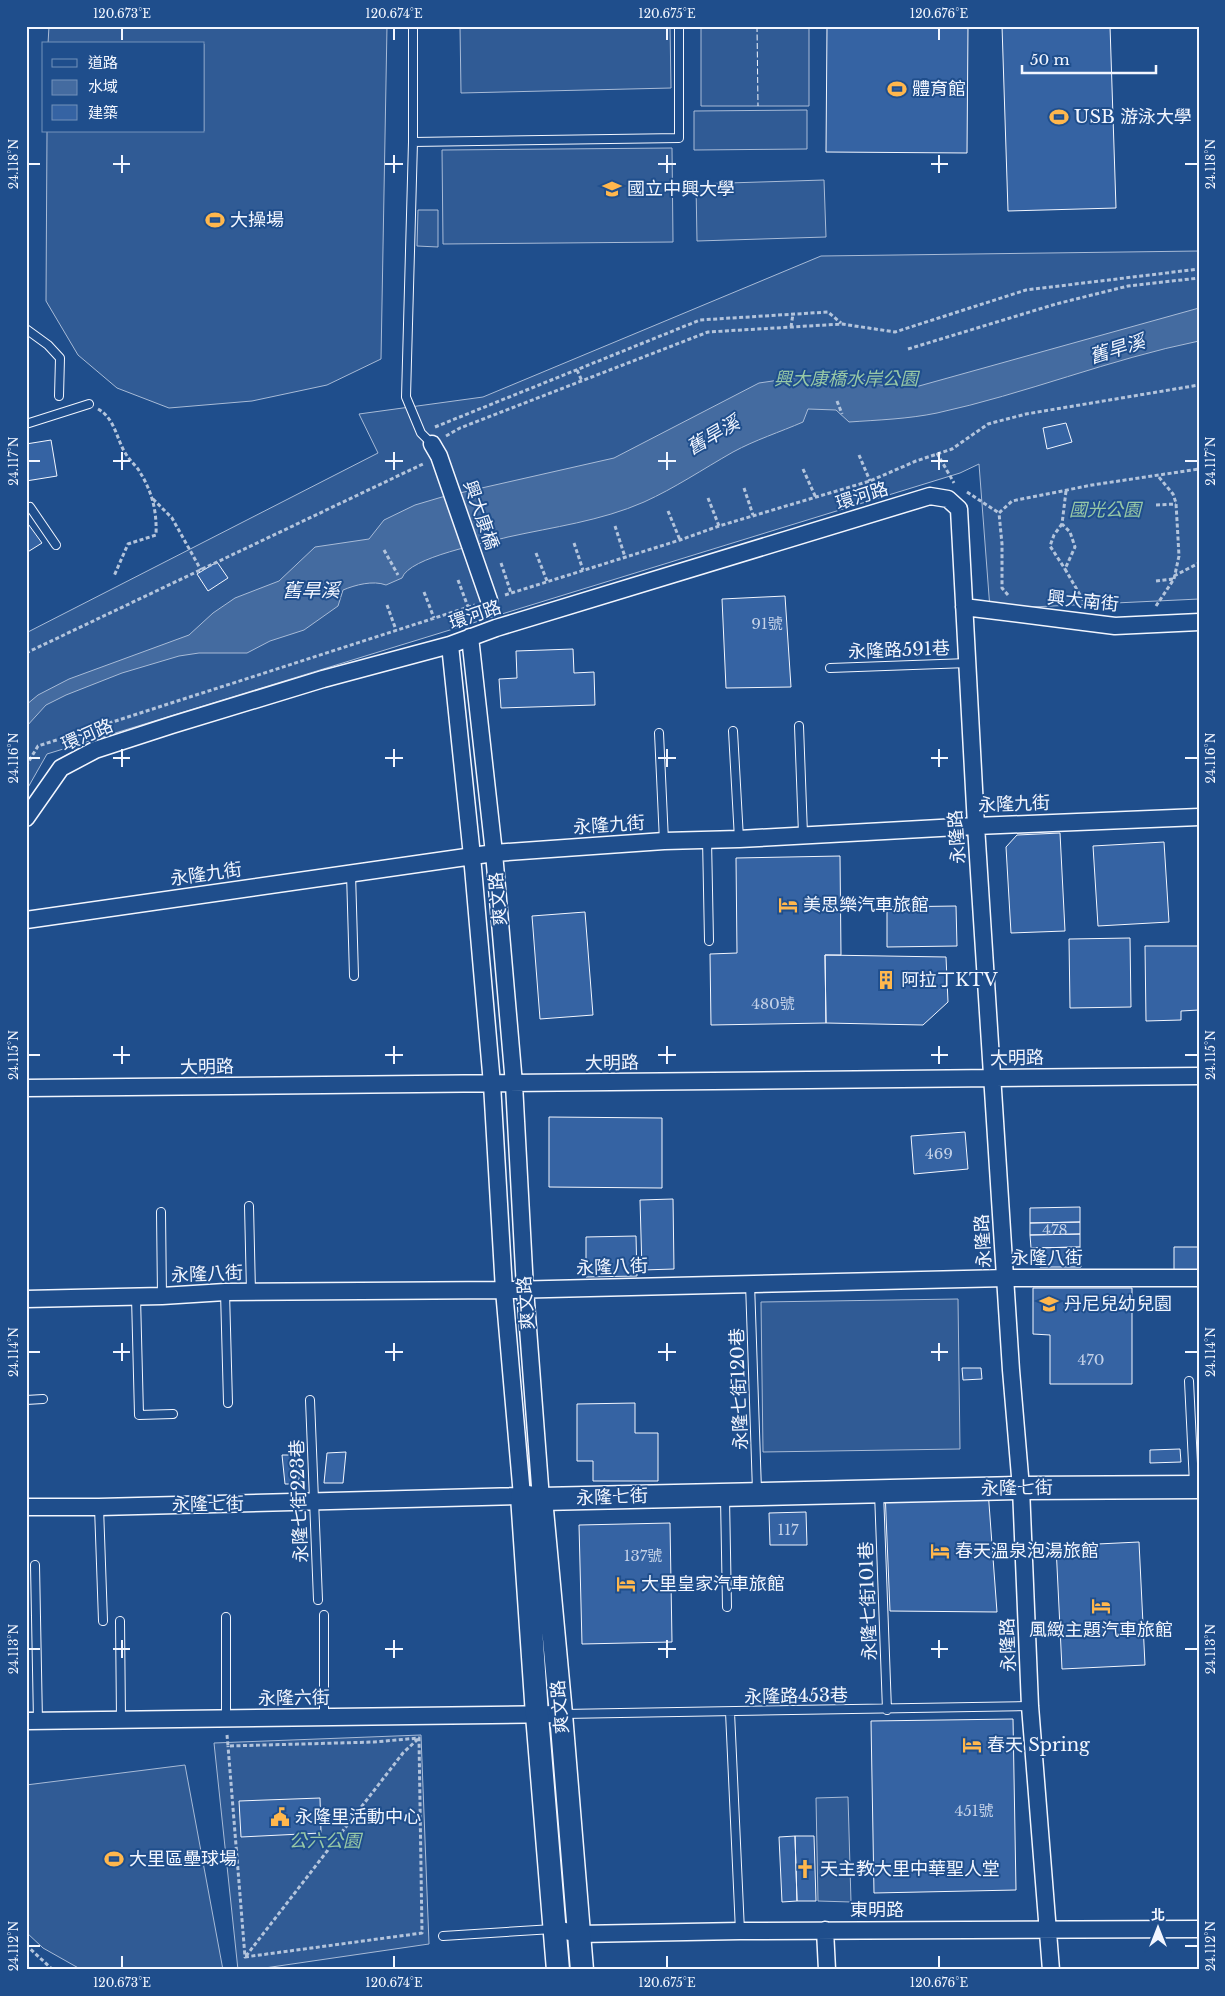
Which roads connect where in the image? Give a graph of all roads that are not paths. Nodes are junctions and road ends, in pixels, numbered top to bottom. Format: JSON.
{"nodes":[{"id":1,"x":413,"y":26,"type":"edge"},
{"id":2,"x":679,"y":26,"type":"edge"},
{"id":3,"x":413,"y":142,"type":"junction"},
{"id":4,"x":26,"y":329,"type":"edge"},
{"id":5,"x":59,"y":396,"type":"dead end"},
{"id":6,"x":89,"y":404,"type":"road end"},
{"id":7,"x":26,"y":424,"type":"edge"},
{"id":8,"x":431,"y":444,"type":"joint"},
{"id":9,"x":26,"y":509,"type":"edge"},
{"id":10,"x":959,"y":509,"type":"joint"},
{"id":11,"x":56,"y":545,"type":"dead end"},
{"id":12,"x":489,"y":600,"type":"dead end"},
{"id":13,"x":964,"y":607,"type":"junction"},
{"id":14,"x":1199,"y":622,"type":"edge"},
{"id":15,"x":470,"y":637,"type":"junction"},
{"id":16,"x":450,"y":645,"type":"junction"},
{"id":17,"x":968,"y":663,"type":"junction"},
{"id":18,"x":830,"y":668,"type":"dead end"},
{"id":19,"x":799,"y":726,"type":"dead end"},
{"id":20,"x":733,"y":731,"type":"dead end"},
{"id":21,"x":660,"y":733,"type":"dead end"},
{"id":22,"x":1199,"y":817,"type":"edge"},
{"id":23,"x":26,"y":818,"type":"edge"},
{"id":24,"x":976,"y":826,"type":"junction"},
{"id":25,"x":803,"y":834,"type":"junction"},
{"id":26,"x":739,"y":839,"type":"junction"},
{"id":27,"x":707,"y":840,"type":"junction"},
{"id":28,"x":664,"y":841,"type":"junction"},
{"id":29,"x":494,"y":853,"type":"junction"},
{"id":30,"x":472,"y":856,"type":"junction"},
{"id":31,"x":351,"y":873,"type":"junction"},
{"id":32,"x":26,"y":920,"type":"edge"},
{"id":33,"x":709,"y":941,"type":"dead end"},
{"id":34,"x":354,"y":976,"type":"dead end"},
{"id":35,"x":1199,"y":1076,"type":"edge"},
{"id":36,"x":994,"y":1079,"type":"junction"},
{"id":37,"x":492,"y":1084,"type":"junction"},
{"id":38,"x":514,"y":1084,"type":"junction"},
{"id":39,"x":26,"y":1088,"type":"edge"},
{"id":40,"x":249,"y":1206,"type":"dead end"},
{"id":41,"x":161,"y":1212,"type":"dead end"},
{"id":42,"x":1006,"y":1278,"type":"junction"},
{"id":43,"x":1199,"y":1278,"type":"edge"},
{"id":44,"x":750,"y":1283,"type":"junction"},
{"id":45,"x":524,"y":1289,"type":"junction"},
{"id":46,"x":504,"y":1290,"type":"junction"},
{"id":47,"x":226,"y":1292,"type":"junction"},
{"id":48,"x":251,"y":1292,"type":"junction"},
{"id":49,"x":136,"y":1296,"type":"junction"},
{"id":50,"x":162,"y":1296,"type":"junction"},
{"id":51,"x":26,"y":1299,"type":"edge"},
{"id":52,"x":1189,"y":1381,"type":"dead end"},
{"id":53,"x":43,"y":1399,"type":"dead end"},
{"id":54,"x":26,"y":1400,"type":"edge"},
{"id":55,"x":310,"y":1400,"type":"dead end"},
{"id":56,"x":228,"y":1403,"type":"dead end"},
{"id":57,"x":173,"y":1414,"type":"dead end"},
{"id":58,"x":1197,"y":1487,"type":"edge"},
{"id":59,"x":1021,"y":1488,"type":"junction"},
{"id":60,"x":879,"y":1490,"type":"junction"},
{"id":61,"x":725,"y":1494,"type":"junction"},
{"id":62,"x":757,"y":1494,"type":"junction"},
{"id":63,"x":532,"y":1497,"type":"junction"},
{"id":64,"x":315,"y":1501,"type":"junction"},
{"id":65,"x":26,"y":1506,"type":"edge"},
{"id":66,"x":99,"y":1506,"type":"junction"},
{"id":67,"x":35,"y":1565,"type":"dead end"},
{"id":68,"x":318,"y":1600,"type":"dead end"},
{"id":69,"x":727,"y":1608,"type":"dead end"},
{"id":70,"x":324,"y":1615,"type":"dead end"},
{"id":71,"x":226,"y":1617,"type":"dead end"},
{"id":72,"x":103,"y":1620,"type":"dead end"},
{"id":73,"x":120,"y":1621,"type":"dead end"},
{"id":74,"x":1030,"y":1706,"type":"junction"},
{"id":75,"x":887,"y":1710,"type":"junction"},
{"id":76,"x":730,"y":1712,"type":"junction"},
{"id":77,"x":561,"y":1714,"type":"junction"},
{"id":78,"x":537,"y":1715,"type":"junction"},
{"id":79,"x":226,"y":1718,"type":"junction"},
{"id":80,"x":324,"y":1718,"type":"junction"},
{"id":81,"x":121,"y":1719,"type":"junction"},
{"id":82,"x":32,"y":1721,"type":"edge"},
{"id":83,"x":556,"y":1929,"type":"junction"},
{"id":84,"x":1049,"y":1929,"type":"junction"},
{"id":85,"x":1199,"y":1929,"type":"edge"},
{"id":86,"x":826,"y":1930,"type":"junction"},
{"id":87,"x":740,"y":1931,"type":"junction"},
{"id":88,"x":579,"y":1934,"type":"junction"},
{"id":89,"x":443,"y":1936,"type":"dead end"},
{"id":90,"x":558,"y":1970,"type":"edge"},
{"id":91,"x":582,"y":1970,"type":"edge"},
{"id":92,"x":827,"y":1970,"type":"edge"},
{"id":93,"x":1052,"y":1970,"type":"edge"}],
"edges":[{"from":1,"to":3,"type":"lane"},
{"from":2,"to":3,"type":"lane"},
{"from":3,"to":8,"type":"lane"},
{"from":4,"to":5,"type":"lane"},
{"from":6,"to":7,"type":"lane"},
{"from":8,"to":12,"type":"street","name":"興大康橋"},
{"from":9,"to":11,"type":"lane"},
{"from":10,"to":13,"type":"street","name":"永隆路"},
{"from":10,"to":15,"type":"street","name":"環河路"},
{"from":13,"to":14,"type":"street","name":"興大南街"},
{"from":13,"to":17,"type":"street","name":"永隆路"},
{"from":15,"to":16,"type":"street","name":"環河路"},
{"from":15,"to":29,"type":"street","name":"爽文路"},
{"from":16,"to":23,"type":"street","name":"環河路"},
{"from":16,"to":30,"type":"street","name":"爽文路"},
{"from":17,"to":18,"type":"lane","name":"永隆路591巷"},
{"from":17,"to":24,"type":"street","name":"永隆路"},
{"from":19,"to":25,"type":"lane"},
{"from":20,"to":26,"type":"lane"},
{"from":21,"to":28,"type":"lane"},
{"from":22,"to":24,"type":"street","name":"永隆九街"},
{"from":24,"to":25,"type":"street","name":"永隆九街"},
{"from":24,"to":36,"type":"street","name":"永隆路"},
{"from":25,"to":26,"type":"street","name":"永隆九街"},
{"from":26,"to":27,"type":"street","name":"永隆九街"},
{"from":27,"to":28,"type":"street","name":"永隆九街"},
{"from":27,"to":33,"type":"lane"},
{"from":28,"to":29,"type":"street","name":"永隆九街"},
{"from":29,"to":30,"type":"street","name":"永隆九街"},
{"from":29,"to":38,"type":"street","name":"爽文路"},
{"from":30,"to":31,"type":"street","name":"永隆九街"},
{"from":30,"to":37,"type":"street","name":"爽文路"},
{"from":31,"to":32,"type":"street","name":"永隆九街"},
{"from":31,"to":34,"type":"lane"},
{"from":35,"to":36,"type":"street","name":"大明路"},
{"from":36,"to":38,"type":"street","name":"大明路"},
{"from":36,"to":42,"type":"street","name":"永隆路"},
{"from":37,"to":38,"type":"street","name":"大明路"},
{"from":37,"to":39,"type":"street","name":"大明路"},
{"from":37,"to":46,"type":"street","name":"爽文路"},
{"from":38,"to":45,"type":"street","name":"爽文路"},
{"from":40,"to":48,"type":"lane"},
{"from":41,"to":50,"type":"lane"},
{"from":42,"to":43,"type":"street","name":"永隆八街"},
{"from":42,"to":44,"type":"street","name":"永隆八街"},
{"from":42,"to":59,"type":"street","name":"永隆路"},
{"from":44,"to":45,"type":"street","name":"永隆八街"},
{"from":44,"to":62,"type":"lane","name":"永隆七街120巷"},
{"from":45,"to":46,"type":"street","name":"永隆八街"},
{"from":45,"to":63,"type":"street","name":"爽文路"},
{"from":46,"to":48,"type":"street","name":"永隆八街"},
{"from":46,"to":63,"type":"street","name":"爽文路"},
{"from":47,"to":48,"type":"street","name":"永隆八街"},
{"from":47,"to":50,"type":"street","name":"永隆八街"},
{"from":47,"to":56,"type":"lane"},
{"from":49,"to":50,"type":"street","name":"永隆八街"},
{"from":49,"to":51,"type":"street","name":"永隆八街"},
{"from":49,"to":57,"type":"lane"},
{"from":52,"to":58,"type":"lane"},
{"from":53,"to":54,"type":"lane"},
{"from":55,"to":64,"type":"lane","name":"永隆七街223巷"},
{"from":58,"to":59,"type":"street","name":"永隆七街"},
{"from":59,"to":60,"type":"street","name":"永隆七街"},
{"from":59,"to":74,"type":"street","name":"永隆路"},
{"from":60,"to":62,"type":"street","name":"永隆七街"},
{"from":60,"to":75,"type":"lane","name":"永隆七街101巷"},
{"from":61,"to":62,"type":"street","name":"永隆七街"},
{"from":61,"to":63,"type":"street","name":"永隆七街"},
{"from":61,"to":69,"type":"lane"},
{"from":63,"to":64,"type":"street","name":"永隆七街"},
{"from":63,"to":77,"type":"street","name":"爽文路"},
{"from":63,"to":78,"type":"street","name":"爽文路"},
{"from":64,"to":66,"type":"street","name":"永隆七街"},
{"from":64,"to":68,"type":"lane","name":"永隆七街223巷"},
{"from":65,"to":66,"type":"street","name":"永隆七街"},
{"from":66,"to":72,"type":"lane"},
{"from":67,"to":82,"type":"lane"},
{"from":70,"to":80,"type":"lane"},
{"from":71,"to":79,"type":"lane"},
{"from":73,"to":81,"type":"lane"},
{"from":74,"to":75,"type":"lane","name":"永隆路453巷"},
{"from":74,"to":84,"type":"street","name":"永隆路"},
{"from":75,"to":76,"type":"lane","name":"永隆路453巷"},
{"from":76,"to":77,"type":"lane","name":"永隆路453巷"},
{"from":76,"to":87,"type":"lane"},
{"from":77,"to":78,"type":"street","name":"永隆六街"},
{"from":77,"to":88,"type":"street","name":"爽文路"},
{"from":78,"to":80,"type":"street","name":"永隆六街"},
{"from":78,"to":83,"type":"street","name":"爽文路"},
{"from":79,"to":80,"type":"street","name":"永隆六街"},
{"from":79,"to":81,"type":"street","name":"永隆六街"},
{"from":81,"to":82,"type":"street","name":"永隆六街"},
{"from":83,"to":88,"type":"street","name":"東明路"},
{"from":83,"to":89,"type":"lane"},
{"from":83,"to":90,"type":"street","name":"爽文路"},
{"from":84,"to":85,"type":"street","name":"東明路"},
{"from":84,"to":86,"type":"street","name":"東明路"},
{"from":84,"to":93,"type":"street","name":"永隆路"},
{"from":86,"to":87,"type":"street","name":"東明路"},
{"from":86,"to":92,"type":"street"},
{"from":87,"to":88,"type":"street","name":"東明路"},
{"from":88,"to":91,"type":"street","name":"爽文路"}]}
